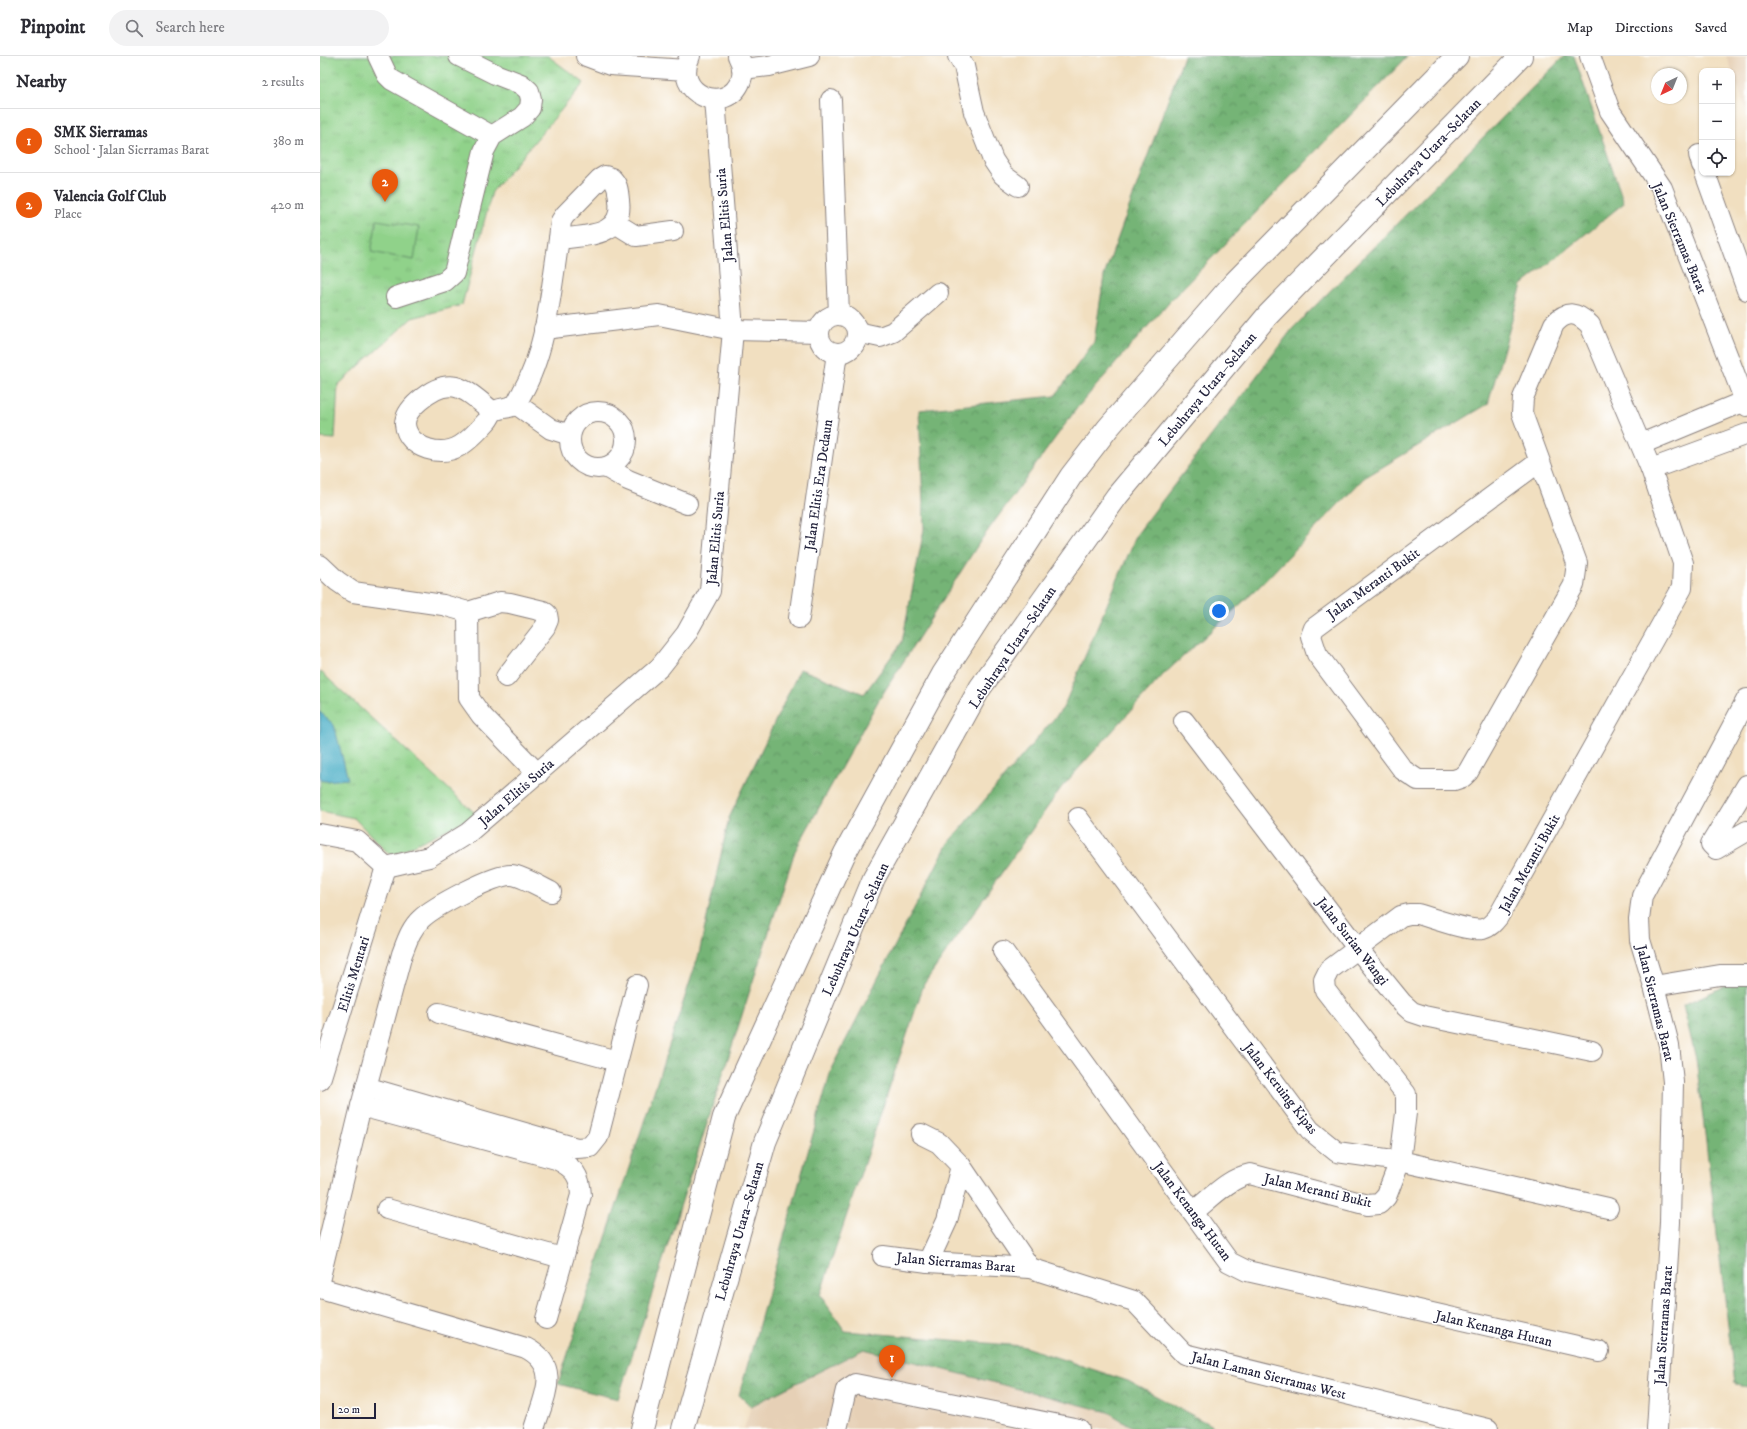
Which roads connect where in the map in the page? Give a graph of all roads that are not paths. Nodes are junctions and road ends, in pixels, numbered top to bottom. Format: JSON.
{"nodes":[{"id":1,"x":378,"y":56,"type":"edge"},
{"id":2,"x":459,"y":56,"type":"edge"},
{"id":3,"x":586,"y":56,"type":"edge"},
{"id":4,"x":809,"y":56,"type":"edge"},
{"id":5,"x":958,"y":56,"type":"edge"},
{"id":6,"x":1457,"y":56,"type":"edge"},
{"id":7,"x":1521,"y":56,"type":"edge"},
{"id":8,"x":1592,"y":62,"type":"edge"},
{"id":9,"x":688,"y":63,"type":"edge"},
{"id":10,"x":740,"y":63,"type":"edge"},
{"id":11,"x":715,"y":99,"type":"junction"},
{"id":12,"x":831,"y":100,"type":"dead end"},
{"id":13,"x":492,"y":136,"type":"junction"},
{"id":14,"x":1706,"y":176,"type":"edge"},
{"id":15,"x":1018,"y":186,"type":"dead end"},
{"id":16,"x":615,"y":223,"type":"junction"},
{"id":17,"x":673,"y":231,"type":"dead end"},
{"id":18,"x":559,"y":239,"type":"junction"},
{"id":19,"x":1747,"y":290,"type":"edge"},
{"id":20,"x":938,"y":293,"type":"dead end"},
{"id":21,"x":396,"y":297,"type":"dead end"},
{"id":22,"x":839,"y":315,"type":"junction"},
{"id":23,"x":544,"y":329,"type":"junction"},
{"id":24,"x":733,"y":330,"type":"junction"},
{"id":25,"x":819,"y":332,"type":"junction"},
{"id":26,"x":857,"y":332,"type":"junction"},
{"id":27,"x":837,"y":353,"type":"junction"},
{"id":28,"x":516,"y":404,"type":"junction"},
{"id":29,"x":1746,"y":404,"type":"edge"},
{"id":30,"x":493,"y":412,"type":"dead end"},
{"id":31,"x":1747,"y":434,"type":"edge"},
{"id":32,"x":570,"y":435,"type":"junction"},
{"id":33,"x":1641,"y":444,"type":"junction"},
{"id":34,"x":1539,"y":462,"type":"junction"},
{"id":35,"x":607,"y":468,"type":"junction"},
{"id":36,"x":1651,"y":469,"type":"junction"},
{"id":37,"x":687,"y":504,"type":"dead end"},
{"id":38,"x":320,"y":565,"type":"edge"},
{"id":39,"x":468,"y":612,"type":"junction"},
{"id":40,"x":798,"y":618,"type":"dead end"},
{"id":41,"x":506,"y":677,"type":"dead end"},
{"id":42,"x":1746,"y":702,"type":"edge"},
{"id":43,"x":1184,"y":721,"type":"dead end"},
{"id":44,"x":538,"y":774,"type":"junction"},
{"id":45,"x":1747,"y":785,"type":"edge"},
{"id":46,"x":1078,"y":818,"type":"dead end"},
{"id":47,"x":1747,"y":832,"type":"edge"},
{"id":48,"x":320,"y":834,"type":"edge"},
{"id":49,"x":386,"y":867,"type":"junction"},
{"id":50,"x":551,"y":892,"type":"dead end"},
{"id":51,"x":1358,"y":949,"type":"junction"},
{"id":52,"x":1003,"y":951,"type":"dead end"},
{"id":53,"x":1747,"y":975,"type":"edge"},
{"id":54,"x":637,"y":985,"type":"dead end"},
{"id":55,"x":1654,"y":986,"type":"junction"},
{"id":56,"x":439,"y":1013,"type":"dead end"},
{"id":57,"x":1592,"y":1051,"type":"dead end"},
{"id":58,"x":617,"y":1061,"type":"junction"},
{"id":59,"x":320,"y":1080,"type":"edge"},
{"id":60,"x":363,"y":1097,"type":"junction"},
{"id":61,"x":921,"y":1134,"type":"dead end"},
{"id":62,"x":1400,"y":1161,"type":"junction"},
{"id":63,"x":961,"y":1166,"type":"junction"},
{"id":64,"x":1608,"y":1208,"type":"dead end"},
{"id":65,"x":387,"y":1209,"type":"dead end"},
{"id":66,"x":1194,"y":1212,"type":"junction"},
{"id":67,"x":883,"y":1256,"type":"dead end"},
{"id":68,"x":562,"y":1258,"type":"junction"},
{"id":69,"x":928,"y":1262,"type":"junction"},
{"id":70,"x":1030,"y":1268,"type":"junction"},
{"id":71,"x":320,"y":1277,"type":"edge"},
{"id":72,"x":320,"y":1288,"type":"edge"},
{"id":73,"x":546,"y":1319,"type":"dead end"},
{"id":74,"x":1599,"y":1351,"type":"dead end"},
{"id":75,"x":534,"y":1429,"type":"edge"},
{"id":76,"x":642,"y":1429,"type":"edge"},
{"id":77,"x":683,"y":1429,"type":"edge"},
{"id":78,"x":837,"y":1429,"type":"edge"},
{"id":79,"x":1079,"y":1429,"type":"edge"},
{"id":80,"x":1488,"y":1429,"type":"edge"},
{"id":81,"x":1656,"y":1429,"type":"edge"}],
"edges":[{"from":1,"to":13,"type":"street"},
{"from":2,"to":13,"type":"street"},
{"from":3,"to":9,"type":"street"},
{"from":4,"to":10,"type":"street"},
{"from":5,"to":15,"type":"street"},
{"from":6,"to":76,"type":"highway"},
{"from":7,"to":77,"type":"highway","name":"Lebuhraya Utara–Selatan"},
{"from":8,"to":29,"type":"street","name":"Jalan Sierramas Barat"},
{"from":9,"to":11,"type":"street"},
{"from":10,"to":11,"type":"street"},
{"from":11,"to":24,"type":"street","name":"Jalan Elitis Suria"},
{"from":12,"to":22,"type":"street"},
{"from":13,"to":21,"type":"street"},
{"from":14,"to":19,"type":"street"},
{"from":16,"to":17,"type":"street"},
{"from":16,"to":18,"type":"street"},
{"from":16,"to":18,"type":"street"},
{"from":18,"to":23,"type":"street"},
{"from":20,"to":26,"type":"street"},
{"from":22,"to":25,"type":"street"},
{"from":22,"to":26,"type":"street"},
{"from":23,"to":24,"type":"street"},
{"from":23,"to":28,"type":"street"},
{"from":24,"to":25,"type":"street"},
{"from":24,"to":44,"type":"street","name":"Jalan Elitis Suria"},
{"from":25,"to":27,"type":"street"},
{"from":26,"to":27,"type":"street"},
{"from":27,"to":40,"type":"street","name":"Jalan Elitis Era Dedaun"},
{"from":28,"to":30,"type":"street"},
{"from":28,"to":32,"type":"street"},
{"from":29,"to":33,"type":"street"},
{"from":31,"to":36,"type":"street"},
{"from":32,"to":35,"type":"street"},
{"from":32,"to":35,"type":"street"},
{"from":33,"to":34,"type":"street","name":"Jalan Meranti Bukit"},
{"from":33,"to":36,"type":"street","name":"Jalan Meranti Bukit"},
{"from":34,"to":34,"type":"street","name":"Jalan Meranti Bukit"},
{"from":35,"to":37,"type":"street"},
{"from":36,"to":51,"type":"street","name":"Jalan Meranti Bukit"},
{"from":38,"to":39,"type":"street"},
{"from":39,"to":41,"type":"street"},
{"from":39,"to":44,"type":"street"},
{"from":42,"to":55,"type":"street","name":"Jalan Sierramas Barat"},
{"from":43,"to":51,"type":"street","name":"Jalan Surian Wangi"},
{"from":44,"to":49,"type":"street","name":"Jalan Elitis Suria"},
{"from":45,"to":47,"type":"street"},
{"from":46,"to":62,"type":"street","name":"Jalan Keruing Kipas"},
{"from":48,"to":49,"type":"street"},
{"from":49,"to":59,"type":"street","name":"Elitis Mentari"},
{"from":50,"to":60,"type":"street"},
{"from":51,"to":57,"type":"street","name":"Jalan Surian Wangi"},
{"from":51,"to":62,"type":"street","name":"Jalan Meranti Bukit"},
{"from":52,"to":66,"type":"street","name":"Jalan Kenanga Hutan"},
{"from":53,"to":55,"type":"street"},
{"from":54,"to":58,"type":"street"},
{"from":55,"to":81,"type":"street","name":"Jalan Sierramas Barat"},
{"from":56,"to":58,"type":"street"},
{"from":58,"to":60,"type":"street"},
{"from":60,"to":68,"type":"street"},
{"from":60,"to":71,"type":"street"},
{"from":61,"to":63,"type":"street"},
{"from":62,"to":64,"type":"street","name":"Jalan Keruing Kipas"},
{"from":62,"to":66,"type":"street","name":"Jalan Meranti Bukit"},
{"from":63,"to":69,"type":"street"},
{"from":63,"to":70,"type":"street"},
{"from":65,"to":68,"type":"street"},
{"from":66,"to":74,"type":"street","name":"Jalan Kenanga Hutan"},
{"from":67,"to":69,"type":"street","name":"Jalan Sierramas Barat"},
{"from":68,"to":73,"type":"street"},
{"from":69,"to":70,"type":"street","name":"Jalan Sierramas Barat"},
{"from":70,"to":80,"type":"street","name":"Jalan Laman Sierramas West"},
{"from":72,"to":75,"type":"street"},
{"from":78,"to":79,"type":"street"}]}
